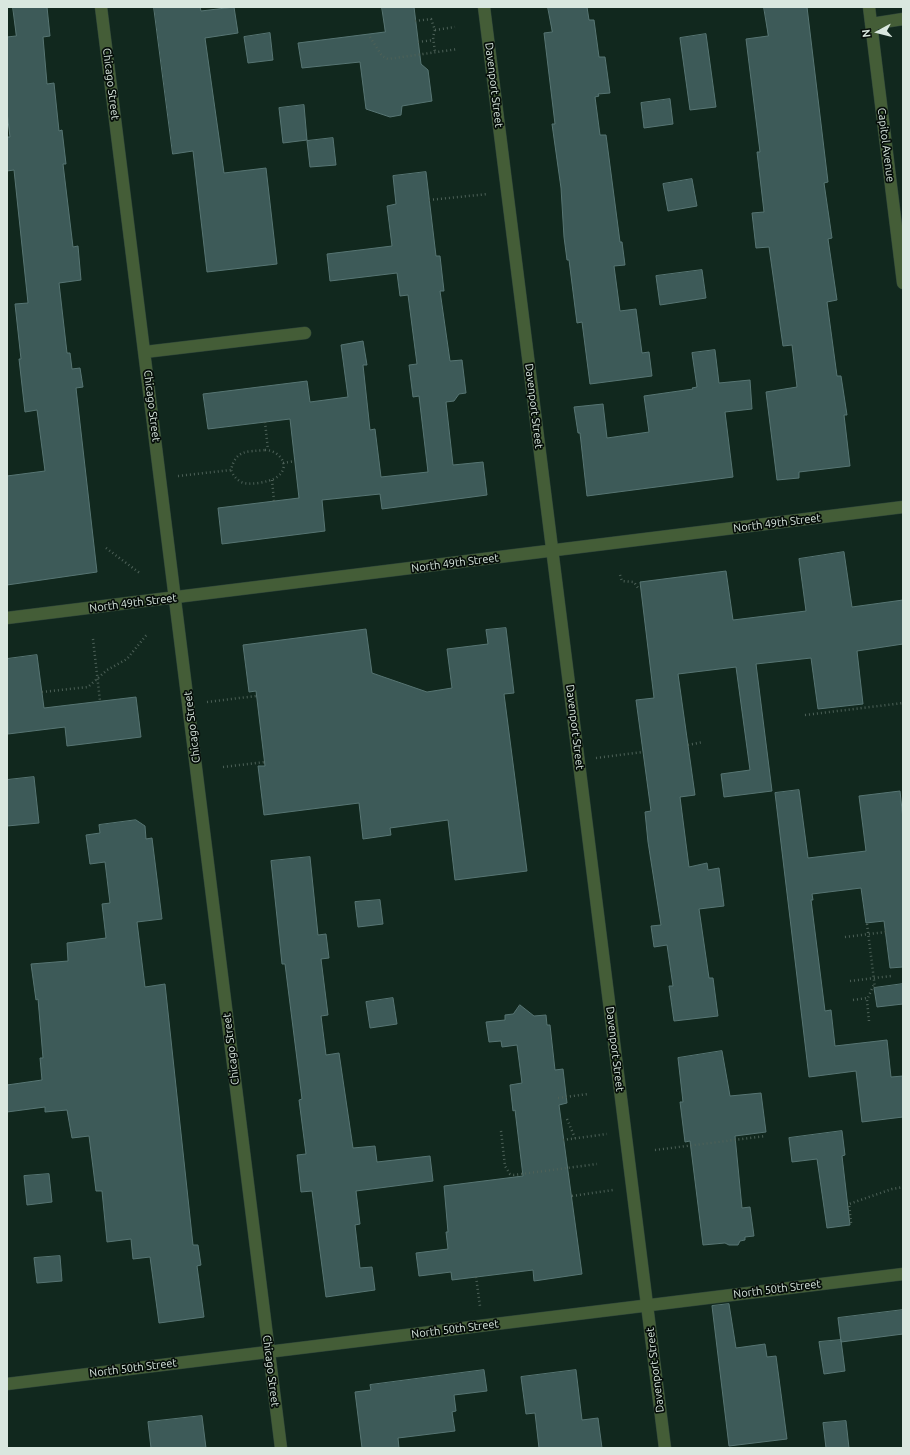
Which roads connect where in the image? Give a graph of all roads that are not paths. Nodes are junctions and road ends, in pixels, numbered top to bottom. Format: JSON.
{"nodes":[{"id":1,"x":101,"y":7,"type":"edge"},
{"id":2,"x":484,"y":7,"type":"edge"},
{"id":3,"x":869,"y":7,"type":"edge"},
{"id":4,"x":903,"y":19,"type":"edge"},
{"id":5,"x":871,"y":24,"type":"junction"},
{"id":6,"x":903,"y":282,"type":"edge"},
{"id":7,"x":305,"y":333,"type":"dead end"},
{"id":8,"x":145,"y":352,"type":"junction"},
{"id":9,"x":903,"y":507,"type":"edge"},
{"id":10,"x":553,"y":550,"type":"junction"},
{"id":11,"x":176,"y":598,"type":"junction"},
{"id":12,"x":7,"y":618,"type":"edge"},
{"id":13,"x":903,"y":1274,"type":"edge"},
{"id":14,"x":647,"y":1305,"type":"junction"},
{"id":15,"x":269,"y":1352,"type":"junction"},
{"id":16,"x":7,"y":1384,"type":"edge"},
{"id":17,"x":281,"y":1448,"type":"edge"},
{"id":18,"x":664,"y":1448,"type":"edge"}],
"edges":[{"from":1,"to":8,"type":"street","name":"Chicago Street"},
{"from":2,"to":10,"type":"street","name":"Davenport Street"},
{"from":3,"to":5,"type":"street","name":"Capitol Avenue"},
{"from":4,"to":5,"type":"street"},
{"from":5,"to":6,"type":"street","name":"Capitol Avenue"},
{"from":7,"to":8,"type":"street"},
{"from":8,"to":11,"type":"street","name":"Chicago Street"},
{"from":9,"to":10,"type":"street","name":"North 49th Street"},
{"from":10,"to":11,"type":"street","name":"North 49th Street"},
{"from":10,"to":14,"type":"street","name":"Davenport Street"},
{"from":11,"to":12,"type":"street","name":"North 49th Street"},
{"from":11,"to":15,"type":"street","name":"Chicago Street"},
{"from":13,"to":14,"type":"street","name":"North 50th Street"},
{"from":14,"to":15,"type":"street","name":"North 50th Street"},
{"from":14,"to":18,"type":"street","name":"Davenport Street"},
{"from":15,"to":16,"type":"street","name":"North 50th Street"},
{"from":15,"to":17,"type":"street","name":"Chicago Street"}]}
